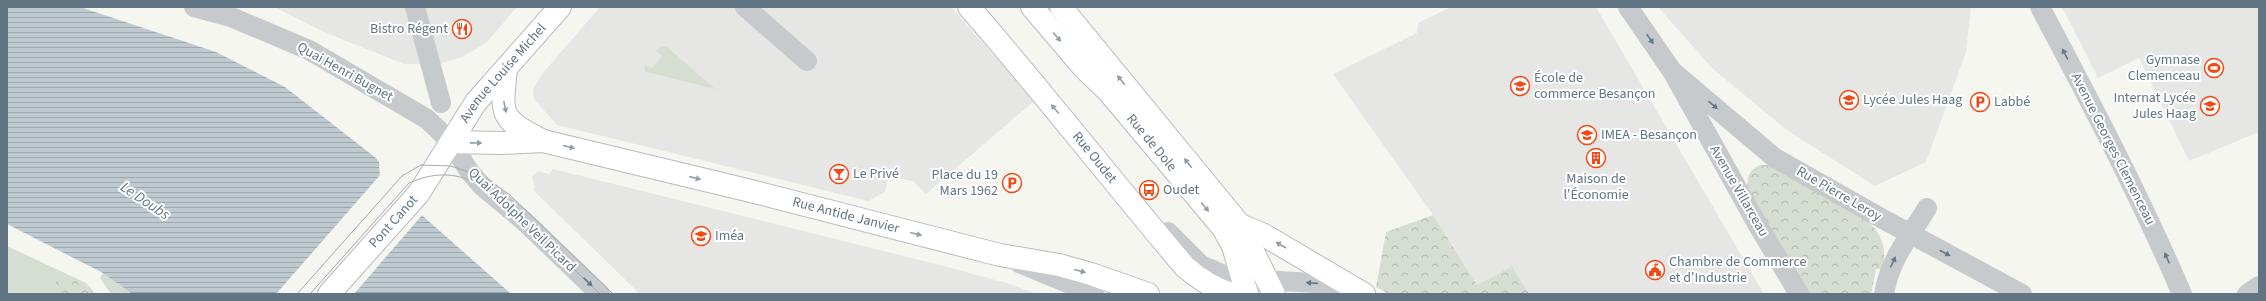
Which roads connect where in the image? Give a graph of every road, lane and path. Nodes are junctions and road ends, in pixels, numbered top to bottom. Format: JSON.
{"nodes":[{"id":1,"x":194,"y":7,"type":"edge"},
{"id":2,"x":415,"y":7,"type":"edge"},
{"id":3,"x":560,"y":7,"type":"edge"},
{"id":4,"x":745,"y":7,"type":"edge"},
{"id":5,"x":969,"y":7,"type":"edge"},
{"id":6,"x":1061,"y":7,"type":"edge"},
{"id":7,"x":1628,"y":7,"type":"edge"},
{"id":8,"x":2040,"y":7,"type":"edge"},
{"id":9,"x":1037,"y":9,"type":"edge"},
{"id":10,"x":225,"y":12,"type":"edge"},
{"id":11,"x":807,"y":61,"type":"dead end"},
{"id":12,"x":506,"y":69,"type":"junction"},
{"id":13,"x":1672,"y":71,"type":"junction"},
{"id":14,"x":440,"y":103,"type":"dead end"},
{"id":15,"x":543,"y":141,"type":"junction"},
{"id":16,"x":450,"y":142,"type":"junction"},
{"id":17,"x":1927,"y":208,"type":"dead end"},
{"id":18,"x":1240,"y":225,"type":"junction"},
{"id":19,"x":1911,"y":234,"type":"junction"},
{"id":20,"x":1000,"y":255,"type":"junction"},
{"id":21,"x":1270,"y":286,"type":"edge"},
{"id":22,"x":2259,"y":286,"type":"edge"},
{"id":23,"x":1241,"y":289,"type":"edge"},
{"id":24,"x":1358,"y":290,"type":"edge"},
{"id":25,"x":329,"y":294,"type":"edge"},
{"id":26,"x":600,"y":294,"type":"edge"},
{"id":27,"x":1094,"y":294,"type":"edge"},
{"id":28,"x":1148,"y":294,"type":"edge"},
{"id":29,"x":1799,"y":294,"type":"edge"},
{"id":30,"x":1884,"y":294,"type":"edge"},
{"id":31,"x":2022,"y":294,"type":"edge"},
{"id":32,"x":2182,"y":294,"type":"edge"},
{"id":33,"x":2247,"y":294,"type":"edge"}],
"edges":[{"from":1,"to":10,"type":"street","name":"Quai Henri Bugnet"},
{"from":2,"to":14,"type":"street"},
{"from":3,"to":12,"type":"main road","name":"Avenue Louise Michel"},
{"from":4,"to":11,"type":"street"},
{"from":23,"to":5,"type":"main road","name":"Rue Oudet","one_way":true},
{"from":18,"to":6,"type":"main road","name":"Rue de Dole","one_way":true},
{"from":7,"to":13,"type":"street","name":"Avenue Villarceau","one_way":true},
{"from":32,"to":8,"type":"street","name":"Avenue Georges Clemenceau","one_way":true},
{"from":9,"to":23,"type":"main road","name":"Rue de Dole","one_way":true},
{"from":10,"to":16,"type":"street","name":"Quai Henri Bugnet"},
{"from":12,"to":15,"type":"main road","name":"Rue Antide Janvier","one_way":true},
{"from":12,"to":16,"type":"main road","name":"Avenue Louise Michel"},
{"from":13,"to":19,"type":"street","name":"Rue Pierre Leroy","one_way":true},
{"from":13,"to":29,"type":"street","name":"Avenue Villarceau"},
{"from":16,"to":15,"type":"main road","name":"Rue Antide Janvier","one_way":true},
{"from":15,"to":20,"type":"main road","name":"Rue Antide Janvier","one_way":true},
{"from":16,"to":25,"type":"main road","name":"Pont Canot"},
{"from":16,"to":26,"type":"street","name":"Quai Adolphe Veil Picard","one_way":true},
{"from":17,"to":19,"type":"street"},
{"from":18,"to":21,"type":"main road","name":"Rue de Dole"},
{"from":24,"to":18,"type":"main road","one_way":true},
{"from":30,"to":19,"type":"street","one_way":true},
{"from":19,"to":31,"type":"street","name":"Rue Pierre Leroy","one_way":true},
{"from":20,"to":27,"type":"street"},
{"from":20,"to":28,"type":"main road","name":"Rue Antide Janvier","one_way":true},
{"from":21,"to":23,"type":"street"},
{"from":24,"to":21,"type":"street","one_way":true},
{"from":22,"to":33,"type":"street"}]}
